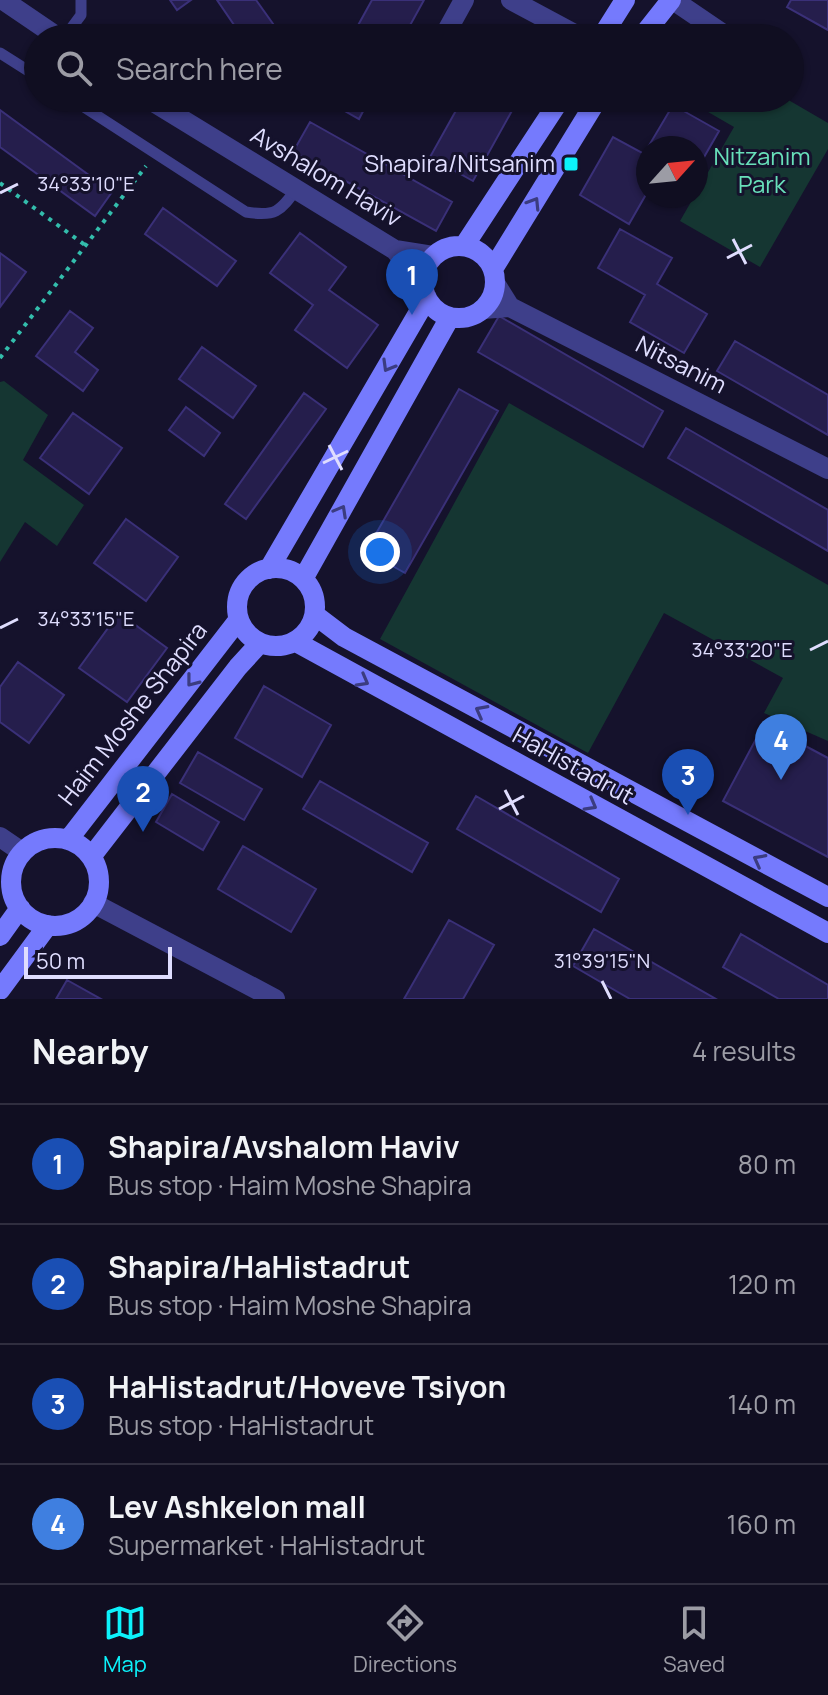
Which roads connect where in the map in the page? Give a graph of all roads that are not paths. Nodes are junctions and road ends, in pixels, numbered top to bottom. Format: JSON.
{"nodes":[{"id":1,"x":3,"y":0,"type":"edge"},
{"id":2,"x":81,"y":0,"type":"edge"},
{"id":3,"x":464,"y":0,"type":"edge"},
{"id":4,"x":511,"y":0,"type":"edge"},
{"id":5,"x":625,"y":0,"type":"edge"},
{"id":6,"x":672,"y":0,"type":"edge"},
{"id":7,"x":40,"y":24,"type":"edge"},
{"id":8,"x":74,"y":24,"type":"edge"},
{"id":9,"x":451,"y":24,"type":"edge"},
{"id":10,"x":556,"y":24,"type":"edge"},
{"id":11,"x":610,"y":24,"type":"edge"},
{"id":12,"x":652,"y":24,"type":"edge"},
{"id":13,"x":708,"y":24,"type":"edge"},
{"id":14,"x":0,"y":53,"type":"edge"},
{"id":15,"x":24,"y":68,"type":"edge"},
{"id":16,"x":91,"y":112,"type":"edge"},
{"id":17,"x":170,"y":112,"type":"edge"},
{"id":18,"x":552,"y":112,"type":"edge"},
{"id":19,"x":590,"y":112,"type":"edge"},
{"id":20,"x":297,"y":188,"type":"junction"},
{"id":21,"x":464,"y":246,"type":"junction"},
{"id":22,"x":395,"y":250,"type":"junction"},
{"id":23,"x":433,"y":256,"type":"junction"},
{"id":24,"x":494,"y":276,"type":"junction"},
{"id":25,"x":425,"y":291,"type":"junction"},
{"id":26,"x":510,"y":307,"type":"junction"},
{"id":27,"x":483,"y":309,"type":"junction"},
{"id":28,"x":450,"y":317,"type":"junction"},
{"id":29,"x":828,"y":469,"type":"edge"},
{"id":30,"x":269,"y":569,"type":"junction"},
{"id":31,"x":303,"y":579,"type":"junction"},
{"id":32,"x":315,"y":615,"type":"junction"},
{"id":33,"x":239,"y":619,"type":"junction"},
{"id":34,"x":296,"y":642,"type":"junction"},
{"id":35,"x":260,"y":643,"type":"junction"},
{"id":36,"x":0,"y":837,"type":"edge"},
{"id":37,"x":68,"y":840,"type":"junction"},
{"id":38,"x":22,"y":852,"type":"junction"},
{"id":39,"x":91,"y":857,"type":"junction"},
{"id":40,"x":828,"y":897,"type":"edge"},
{"id":41,"x":93,"y":903,"type":"junction"},
{"id":42,"x":20,"y":908,"type":"junction"},
{"id":43,"x":48,"y":925,"type":"junction"},
{"id":44,"x":828,"y":933,"type":"edge"},
{"id":45,"x":0,"y":936,"type":"edge"},
{"id":46,"x":0,"y":990,"type":"edge"},
{"id":47,"x":275,"y":999,"type":"edge"}],
"edges":[{"from":1,"to":7,"type":"street"},
{"from":2,"to":8,"type":"lane"},
{"from":3,"to":9,"type":"street"},
{"from":4,"to":10,"type":"street"},
{"from":5,"to":11,"type":"street"},
{"from":6,"to":12,"type":"street"},
{"from":6,"to":13,"type":"street"},
{"from":14,"to":15,"type":"lane"},
{"from":16,"to":20,"type":"lane"},
{"from":17,"to":20,"type":"street","name":"Avshalom Haviv"},
{"from":18,"to":21,"type":"street"},
{"from":24,"to":19,"type":"street","one_way":true},
{"from":20,"to":22,"type":"street","name":"Avshalom Haviv"},
{"from":21,"to":23,"type":"street"},
{"from":21,"to":24,"type":"street"},
{"from":22,"to":23,"type":"street","name":"Avshalom Haviv"},
{"from":22,"to":25,"type":"street","name":"Avshalom Haviv"},
{"from":23,"to":25,"type":"street"},
{"from":24,"to":26,"type":"street"},
{"from":24,"to":27,"type":"street"},
{"from":25,"to":28,"type":"street"},
{"from":25,"to":30,"type":"street","one_way":true},
{"from":26,"to":27,"type":"street"},
{"from":26,"to":29,"type":"street","name":"Nitsanim"},
{"from":27,"to":28,"type":"street"},
{"from":31,"to":28,"type":"street","one_way":true},
{"from":30,"to":31,"type":"street"},
{"from":30,"to":33,"type":"street"},
{"from":31,"to":32,"type":"street"},
{"from":32,"to":34,"type":"street"},
{"from":40,"to":32,"type":"street","name":"HaHistadrut","one_way":true},
{"from":33,"to":35,"type":"street"},
{"from":33,"to":37,"type":"street","name":"Haim Moshe Shapira","one_way":true},
{"from":34,"to":35,"type":"street"},
{"from":34,"to":44,"type":"street","name":"HaHistadrut","one_way":true},
{"from":35,"to":39,"type":"street"},
{"from":36,"to":38,"type":"street"},
{"from":37,"to":38,"type":"street"},
{"from":37,"to":39,"type":"street"},
{"from":38,"to":42,"type":"street"},
{"from":39,"to":41,"type":"street"},
{"from":41,"to":43,"type":"street"},
{"from":41,"to":47,"type":"street"},
{"from":42,"to":43,"type":"street"},
{"from":42,"to":45,"type":"street"},
{"from":43,"to":46,"type":"street"}]}
